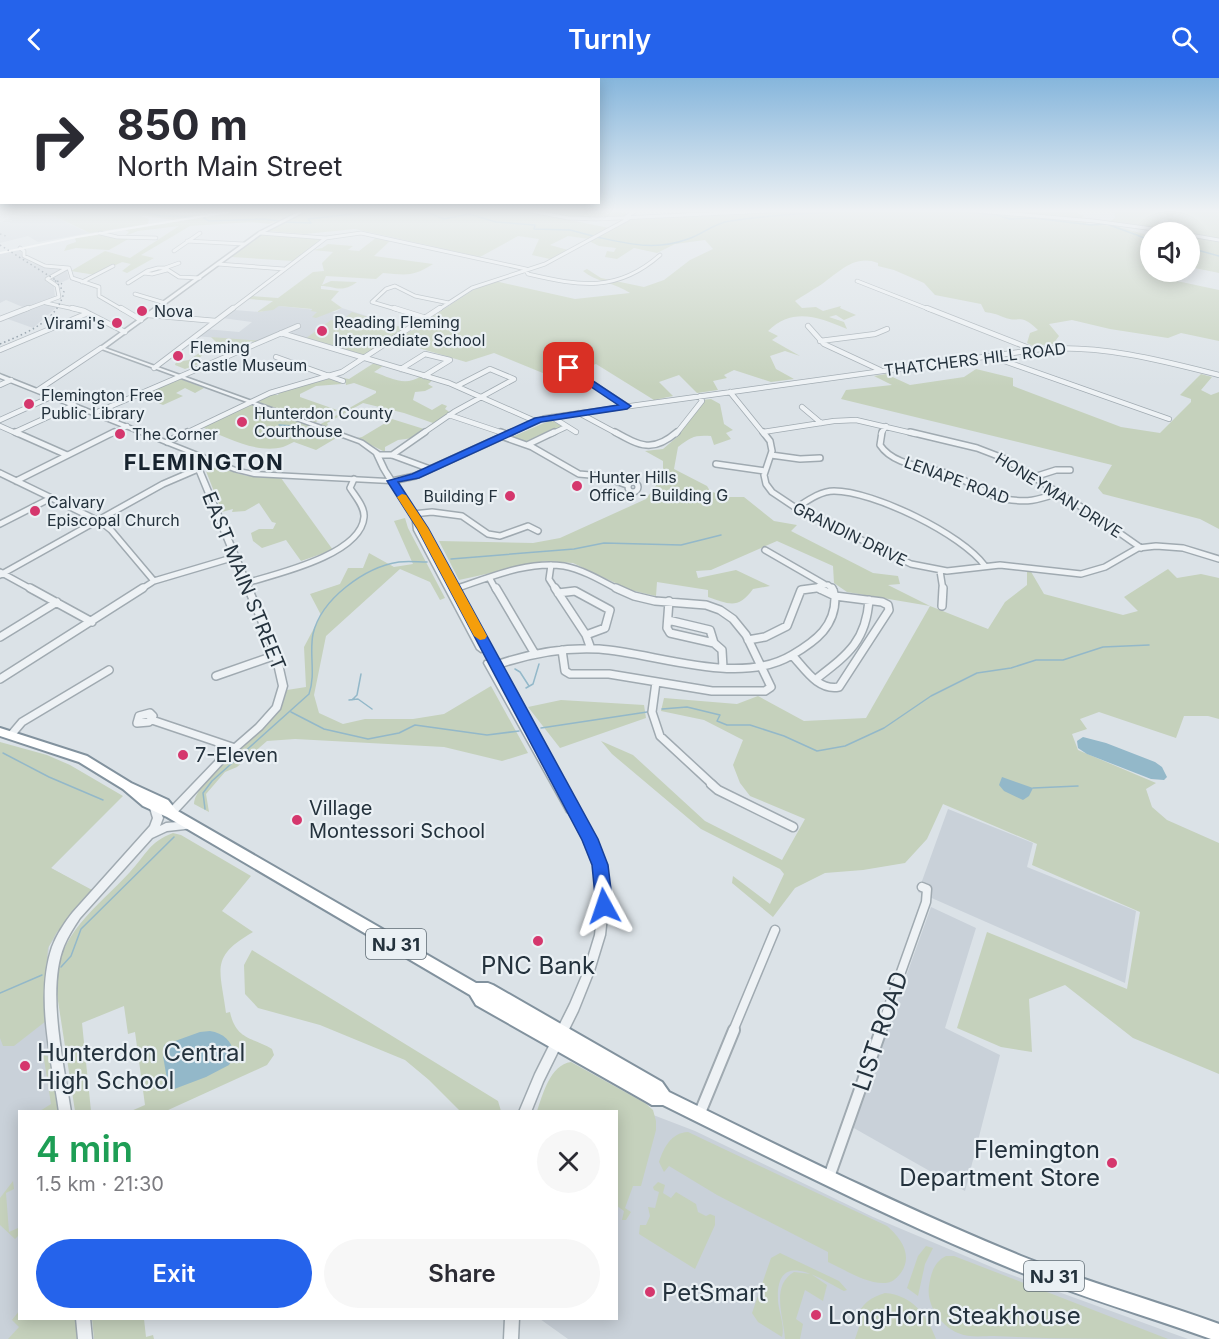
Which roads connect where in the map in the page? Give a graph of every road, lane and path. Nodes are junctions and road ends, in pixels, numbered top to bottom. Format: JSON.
{"nodes":[{"id":1,"x":68,"y":268,"type":"edge"},
{"id":2,"x":66,"y":269,"type":"edge"},
{"id":3,"x":107,"y":269,"type":"edge"},
{"id":4,"x":165,"y":269,"type":"joint"},
{"id":5,"x":212,"y":269,"type":"edge"},
{"id":6,"x":284,"y":269,"type":"edge"},
{"id":7,"x":518,"y":269,"type":"edge"},
{"id":8,"x":532,"y":269,"type":"edge"},
{"id":9,"x":640,"y":269,"type":"edge"},
{"id":10,"x":527,"y":271,"type":"junction"},
{"id":11,"x":188,"y":272,"type":"dead end"},
{"id":12,"x":179,"y":277,"type":"junction"},
{"id":13,"x":199,"y":279,"type":"junction"},
{"id":14,"x":857,"y":281,"type":"dead end"},
{"id":15,"x":82,"y":282,"type":"junction"},
{"id":16,"x":128,"y":283,"type":"dead end"},
{"id":17,"x":135,"y":294,"type":"dead end"},
{"id":18,"x":45,"y":302,"type":"junction"},
{"id":19,"x":165,"y":303,"type":"junction"},
{"id":20,"x":449,"y":303,"type":"junction"},
{"id":21,"x":88,"y":313,"type":"junction"},
{"id":22,"x":148,"y":315,"type":"junction"},
{"id":23,"x":426,"y":318,"type":"junction"},
{"id":24,"x":0,"y":319,"type":"edge"},
{"id":25,"x":141,"y":320,"type":"junction"},
{"id":26,"x":216,"y":321,"type":"junction"},
{"id":27,"x":298,"y":326,"type":"dead end"},
{"id":28,"x":808,"y":326,"type":"dead end"},
{"id":29,"x":887,"y":329,"type":"dead end"},
{"id":30,"x":125,"y":332,"type":"junction"},
{"id":31,"x":281,"y":333,"type":"junction"},
{"id":32,"x":820,"y":341,"type":"junction"},
{"id":33,"x":101,"y":348,"type":"junction"},
{"id":34,"x":0,"y":350,"type":"edge"},
{"id":35,"x":1034,"y":350,"type":"junction"},
{"id":36,"x":991,"y":356,"type":"junction"},
{"id":37,"x":276,"y":357,"type":"dead end"},
{"id":38,"x":365,"y":358,"type":"junction"},
{"id":39,"x":154,"y":368,"type":"junction"},
{"id":40,"x":569,"y":368,"type":"dead end"},
{"id":41,"x":401,"y":369,"type":"junction"},
{"id":42,"x":880,"y":370,"type":"junction"},
{"id":43,"x":1219,"y":375,"type":"edge"},
{"id":44,"x":0,"y":376,"type":"edge"},
{"id":45,"x":333,"y":376,"type":"junction"},
{"id":46,"x":424,"y":376,"type":"junction"},
{"id":47,"x":180,"y":377,"type":"junction"},
{"id":48,"x":12,"y":380,"type":"junction"},
{"id":49,"x":343,"y":381,"type":"dead end"},
{"id":50,"x":0,"y":385,"type":"edge"},
{"id":51,"x":457,"y":386,"type":"junction"},
{"id":52,"x":38,"y":390,"type":"junction"},
{"id":53,"x":730,"y":392,"type":"junction"},
{"id":54,"x":53,"y":396,"type":"junction"},
{"id":55,"x":700,"y":396,"type":"junction"},
{"id":56,"x":481,"y":397,"type":"junction"},
{"id":57,"x":250,"y":402,"type":"junction"},
{"id":58,"x":74,"y":405,"type":"junction"},
{"id":59,"x":627,"y":406,"type":"junction"},
{"id":60,"x":802,"y":406,"type":"dead end"},
{"id":61,"x":95,"y":413,"type":"junction"},
{"id":62,"x":579,"y":413,"type":"junction"},
{"id":63,"x":449,"y":416,"type":"junction"},
{"id":64,"x":552,"y":417,"type":"junction"},
{"id":65,"x":1169,"y":419,"type":"dead end"},
{"id":66,"x":0,"y":420,"type":"edge"},
{"id":67,"x":535,"y":421,"type":"junction"},
{"id":68,"x":821,"y":423,"type":"junction"},
{"id":69,"x":0,"y":426,"type":"edge"},
{"id":70,"x":127,"y":426,"type":"junction"},
{"id":71,"x":886,"y":426,"type":"junction"},
{"id":72,"x":566,"y":427,"type":"junction"},
{"id":73,"x":15,"y":432,"type":"junction"},
{"id":74,"x":576,"y":432,"type":"dead end"},
{"id":75,"x":763,"y":432,"type":"junction"},
{"id":76,"x":504,"y":435,"type":"junction"},
{"id":77,"x":167,"y":442,"type":"junction"},
{"id":78,"x":527,"y":445,"type":"junction"},
{"id":79,"x":189,"y":452,"type":"junction"},
{"id":80,"x":68,"y":455,"type":"junction"},
{"id":81,"x":378,"y":455,"type":"junction"},
{"id":82,"x":392,"y":455,"type":"junction"},
{"id":83,"x":771,"y":455,"type":"junction"},
{"id":84,"x":820,"y":458,"type":"dead end"},
{"id":85,"x":217,"y":464,"type":"junction"},
{"id":86,"x":716,"y":464,"type":"dead end"},
{"id":87,"x":430,"y":469,"type":"junction"},
{"id":88,"x":198,"y":470,"type":"junction"},
{"id":89,"x":1071,"y":470,"type":"dead end"},
{"id":90,"x":385,"y":471,"type":"junction"},
{"id":91,"x":765,"y":471,"type":"junction"},
{"id":92,"x":0,"y":473,"type":"edge"},
{"id":93,"x":1034,"y":477,"type":"junction"},
{"id":94,"x":354,"y":479,"type":"junction"},
{"id":95,"x":375,"y":480,"type":"junction"},
{"id":96,"x":15,"y":481,"type":"junction"},
{"id":97,"x":392,"y":481,"type":"junction"},
{"id":98,"x":627,"y":485,"type":"dead end"},
{"id":99,"x":1059,"y":493,"type":"junction"},
{"id":100,"x":51,"y":498,"type":"junction"},
{"id":101,"x":796,"y":508,"type":"junction"},
{"id":102,"x":414,"y":516,"type":"junction"},
{"id":103,"x":98,"y":520,"type":"junction"},
{"id":104,"x":0,"y":524,"type":"edge"},
{"id":105,"x":538,"y":531,"type":"dead end"},
{"id":106,"x":1141,"y":548,"type":"junction"},
{"id":107,"x":765,"y":550,"type":"dead end"},
{"id":108,"x":235,"y":557,"type":"junction"},
{"id":109,"x":1219,"y":559,"type":"edge"},
{"id":110,"x":551,"y":565,"type":"junction"},
{"id":111,"x":985,"y":566,"type":"junction"},
{"id":112,"x":940,"y":571,"type":"junction"},
{"id":113,"x":1,"y":573,"type":"edge"},
{"id":114,"x":490,"y":579,"type":"junction"},
{"id":115,"x":154,"y":581,"type":"junction"},
{"id":116,"x":246,"y":583,"type":"junction"},
{"id":117,"x":821,"y":586,"type":"junction"},
{"id":118,"x":453,"y":590,"type":"junction"},
{"id":119,"x":558,"y":593,"type":"junction"},
{"id":120,"x":836,"y":596,"type":"junction"},
{"id":121,"x":869,"y":600,"type":"junction"},
{"id":122,"x":669,"y":601,"type":"junction"},
{"id":123,"x":57,"y":602,"type":"junction"},
{"id":124,"x":942,"y":606,"type":"dead end"},
{"id":125,"x":668,"y":620,"type":"junction"},
{"id":126,"x":92,"y":621,"type":"junction"},
{"id":127,"x":586,"y":634,"type":"junction"},
{"id":128,"x":0,"y":637,"type":"edge"},
{"id":129,"x":748,"y":640,"type":"junction"},
{"id":130,"x":714,"y":643,"type":"junction"},
{"id":131,"x":591,"y":649,"type":"junction"},
{"id":132,"x":562,"y":650,"type":"junction"},
{"id":133,"x":535,"y":654,"type":"junction"},
{"id":134,"x":276,"y":655,"type":"junction"},
{"id":135,"x":792,"y":656,"type":"junction"},
{"id":136,"x":493,"y":666,"type":"junction"},
{"id":137,"x":760,"y":666,"type":"junction"},
{"id":138,"x":21,"y":667,"type":"junction"},
{"id":139,"x":723,"y":668,"type":"junction"},
{"id":140,"x":109,"y":670,"type":"dead end"},
{"id":141,"x":0,"y":674,"type":"edge"},
{"id":142,"x":216,"y":676,"type":"dead end"},
{"id":143,"x":0,"y":679,"type":"edge"},
{"id":144,"x":816,"y":679,"type":"junction"},
{"id":145,"x":656,"y":682,"type":"junction"},
{"id":146,"x":152,"y":720,"type":"dead end"},
{"id":147,"x":5,"y":733,"type":"edge"},
{"id":148,"x":235,"y":748,"type":"junction"},
{"id":149,"x":127,"y":786,"type":"junction"},
{"id":150,"x":155,"y":808,"type":"junction"},
{"id":151,"x":171,"y":813,"type":"junction"},
{"id":152,"x":193,"y":825,"type":"junction"},
{"id":153,"x":793,"y":827,"type":"dead end"},
{"id":154,"x":145,"y":840,"type":"junction"},
{"id":155,"x":922,"y":887,"type":"dead end"},
{"id":156,"x":775,"y":930,"type":"dead end"},
{"id":157,"x":558,"y":1038,"type":"junction"},
{"id":158,"x":65,"y":1110,"type":"edge"},
{"id":159,"x":526,"y":1110,"type":"edge"},
{"id":160,"x":699,"y":1114,"type":"junction"},
{"id":161,"x":830,"y":1177,"type":"junction"},
{"id":162,"x":83,"y":1320,"type":"edge"},
{"id":163,"x":512,"y":1320,"type":"edge"},
{"id":164,"x":1219,"y":1333,"type":"edge"},
{"id":165,"x":85,"y":1339,"type":"edge"},
{"id":166,"x":511,"y":1339,"type":"edge"}],
"edges":[{"from":1,"to":15,"type":"street"},
{"from":2,"to":18,"type":"street"},
{"from":3,"to":15,"type":"street"},
{"from":4,"to":12,"type":"street"},
{"from":4,"to":16,"type":"street"},
{"from":5,"to":13,"type":"street"},
{"from":6,"to":26,"type":"street"},
{"from":7,"to":10,"type":"street"},
{"from":8,"to":10,"type":"street"},
{"from":9,"to":10,"type":"street"},
{"from":10,"to":20,"type":"street"},
{"from":11,"to":12,"type":"street"},
{"from":12,"to":13,"type":"street"},
{"from":13,"to":19,"type":"street"},
{"from":14,"to":35,"type":"street"},
{"from":15,"to":25,"type":"street"},
{"from":17,"to":19,"type":"street"},
{"from":18,"to":21,"type":"street"},
{"from":18,"to":24,"type":"street"},
{"from":19,"to":22,"type":"street"},
{"from":20,"to":23,"type":"street"},
{"from":20,"to":23,"type":"street"},
{"from":21,"to":30,"type":"street"},
{"from":21,"to":34,"type":"street"},
{"from":22,"to":25,"type":"street"},
{"from":22,"to":26,"type":"street"},
{"from":23,"to":38,"type":"street"},
{"from":25,"to":30,"type":"street"},
{"from":26,"to":39,"type":"street"},
{"from":27,"to":31,"type":"street"},
{"from":28,"to":32,"type":"street"},
{"from":29,"to":32,"type":"street"},
{"from":30,"to":33,"type":"street"},
{"from":31,"to":38,"type":"street"},
{"from":31,"to":47,"type":"street"},
{"from":32,"to":42,"type":"street"},
{"from":33,"to":39,"type":"street"},
{"from":33,"to":52,"type":"street"},
{"from":35,"to":36,"type":"street","name":"THATCHERS HILL ROAD"},
{"from":35,"to":43,"type":"street","name":"THATCHERS HILL ROAD"},
{"from":36,"to":42,"type":"street","name":"THATCHERS HILL ROAD"},
{"from":36,"to":65,"type":"street"},
{"from":37,"to":45,"type":"street"},
{"from":38,"to":41,"type":"street"},
{"from":38,"to":45,"type":"street"},
{"from":39,"to":47,"type":"street"},
{"from":40,"to":59,"type":"street"},
{"from":41,"to":46,"type":"street"},
{"from":41,"to":46,"type":"street"},
{"from":42,"to":53,"type":"street","name":"THATCHERS HILL ROAD"},
{"from":44,"to":48,"type":"street"},
{"from":45,"to":49,"type":"street"},
{"from":45,"to":57,"type":"street"},
{"from":46,"to":51,"type":"street"},
{"from":47,"to":57,"type":"street"},
{"from":47,"to":61,"type":"street"},
{"from":48,"to":50,"type":"street"},
{"from":48,"to":52,"type":"street"},
{"from":51,"to":56,"type":"street"},
{"from":51,"to":56,"type":"street"},
{"from":52,"to":54,"type":"street"},
{"from":53,"to":55,"type":"street","name":"THATCHERS HILL ROAD"},
{"from":53,"to":75,"type":"street"},
{"from":54,"to":58,"type":"street"},
{"from":54,"to":66,"type":"street"},
{"from":55,"to":59,"type":"street","name":"THATCHERS HILL ROAD"},
{"from":55,"to":62,"type":"street"},
{"from":56,"to":63,"type":"street"},
{"from":56,"to":67,"type":"street"},
{"from":57,"to":77,"type":"street"},
{"from":57,"to":81,"type":"street"},
{"from":58,"to":61,"type":"street"},
{"from":58,"to":73,"type":"street"},
{"from":59,"to":62,"type":"street","name":"THATCHERS HILL ROAD"},
{"from":60,"to":68,"type":"street"},
{"from":61,"to":70,"type":"street"},
{"from":62,"to":64,"type":"street","name":"THATCHERS HILL ROAD"},
{"from":63,"to":76,"type":"street"},
{"from":63,"to":82,"type":"street"},
{"from":64,"to":67,"type":"street","name":"THATCHERS HILL ROAD"},
{"from":64,"to":72,"type":"street"},
{"from":67,"to":76,"type":"street","name":"THATCHERS HILL ROAD"},
{"from":68,"to":71,"type":"street","name":"HONEYMAN DRIVE"},
{"from":68,"to":75,"type":"street","name":"HONEYMAN DRIVE"},
{"from":69,"to":73,"type":"street"},
{"from":70,"to":77,"type":"street"},
{"from":70,"to":80,"type":"street"},
{"from":71,"to":93,"type":"street","name":"HONEYMAN DRIVE"},
{"from":71,"to":99,"type":"street","name":"LENAPE ROAD"},
{"from":72,"to":74,"type":"street"},
{"from":72,"to":78,"type":"street"},
{"from":73,"to":80,"type":"street"},
{"from":75,"to":83,"type":"street"},
{"from":76,"to":78,"type":"street"},
{"from":76,"to":87,"type":"street","name":"THATCHERS HILL ROAD"},
{"from":77,"to":79,"type":"street"},
{"from":78,"to":98,"type":"street"},
{"from":79,"to":85,"type":"street"},
{"from":79,"to":88,"type":"street","name":"EAST MAIN STREET"},
{"from":80,"to":96,"type":"street"},
{"from":81,"to":82,"type":"street"},
{"from":81,"to":90,"type":"street"},
{"from":82,"to":87,"type":"street"},
{"from":83,"to":84,"type":"street"},
{"from":83,"to":91,"type":"street"},
{"from":85,"to":88,"type":"street"},
{"from":85,"to":94,"type":"street"},
{"from":86,"to":91,"type":"street"},
{"from":87,"to":97,"type":"street","name":"THATCHERS HILL ROAD"},
{"from":88,"to":103,"type":"street"},
{"from":88,"to":108,"type":"street","name":"EAST MAIN STREET"},
{"from":89,"to":93,"type":"street"},
{"from":90,"to":95,"type":"street"},
{"from":90,"to":97,"type":"street"},
{"from":91,"to":101,"type":"street","name":"GRANDIN DRIVE"},
{"from":92,"to":96,"type":"street"},
{"from":93,"to":99,"type":"street","name":"HONEYMAN DRIVE"},
{"from":94,"to":95,"type":"street"},
{"from":94,"to":116,"type":"street"},
{"from":95,"to":97,"type":"street"},
{"from":96,"to":100,"type":"street"},
{"from":97,"to":102,"type":"street"},
{"from":99,"to":106,"type":"street","name":"HONEYMAN DRIVE"},
{"from":100,"to":103,"type":"street"},
{"from":100,"to":104,"type":"street"},
{"from":101,"to":111,"type":"street"},
{"from":101,"to":112,"type":"street","name":"GRANDIN DRIVE"},
{"from":102,"to":105,"type":"street"},
{"from":102,"to":118,"type":"street"},
{"from":103,"to":113,"type":"street"},
{"from":103,"to":115,"type":"street"},
{"from":106,"to":109,"type":"street","name":"GRANDIN DRIVE"},
{"from":106,"to":111,"type":"street","name":"GRANDIN DRIVE"},
{"from":107,"to":117,"type":"street"},
{"from":108,"to":115,"type":"street"},
{"from":108,"to":116,"type":"street","name":"EAST MAIN STREET"},
{"from":110,"to":114,"type":"street"},
{"from":110,"to":119,"type":"street"},
{"from":110,"to":122,"type":"street"},
{"from":111,"to":112,"type":"street","name":"GRANDIN DRIVE"},
{"from":112,"to":124,"type":"street"},
{"from":113,"to":123,"type":"street"},
{"from":114,"to":118,"type":"street"},
{"from":114,"to":133,"type":"street"},
{"from":115,"to":126,"type":"street"},
{"from":116,"to":134,"type":"street","name":"EAST MAIN STREET"},
{"from":117,"to":120,"type":"street"},
{"from":117,"to":129,"type":"street"},
{"from":118,"to":136,"type":"street"},
{"from":119,"to":127,"type":"street"},
{"from":119,"to":127,"type":"street"},
{"from":120,"to":121,"type":"street"},
{"from":120,"to":135,"type":"street"},
{"from":121,"to":144,"type":"street"},
{"from":121,"to":144,"type":"street"},
{"from":122,"to":125,"type":"street"},
{"from":122,"to":129,"type":"street"},
{"from":123,"to":126,"type":"street"},
{"from":123,"to":128,"type":"street"},
{"from":125,"to":130,"type":"street"},
{"from":125,"to":130,"type":"street"},
{"from":126,"to":138,"type":"street"},
{"from":127,"to":131,"type":"street"},
{"from":129,"to":137,"type":"street"},
{"from":130,"to":139,"type":"street"},
{"from":131,"to":132,"type":"street"},
{"from":131,"to":139,"type":"street"},
{"from":132,"to":133,"type":"street"},
{"from":132,"to":145,"type":"street"},
{"from":133,"to":136,"type":"street"},
{"from":134,"to":142,"type":"street"},
{"from":134,"to":148,"type":"street","name":"EAST MAIN STREET"},
{"from":135,"to":137,"type":"street"},
{"from":135,"to":144,"type":"street"},
{"from":136,"to":157,"type":"street"},
{"from":137,"to":139,"type":"street"},
{"from":137,"to":145,"type":"street"},
{"from":138,"to":141,"type":"street"},
{"from":138,"to":143,"type":"street"},
{"from":140,"to":147,"type":"street"},
{"from":145,"to":153,"type":"street"},
{"from":146,"to":148,"type":"street"},
{"from":147,"to":149,"type":"highway","number":"NJ 31"},
{"from":148,"to":151,"type":"street","name":"EAST MAIN STREET"},
{"from":149,"to":150,"type":"highway","number":"NJ 31"},
{"from":149,"to":151,"type":"highway","number":"NJ 31"},
{"from":150,"to":151,"type":"highway","number":"NJ 31"},
{"from":150,"to":154,"type":"street"},
{"from":151,"to":152,"type":"highway","number":"NJ 31"},
{"from":152,"to":154,"type":"street"},
{"from":152,"to":157,"type":"highway","number":"NJ 31"},
{"from":154,"to":158,"type":"street"},
{"from":155,"to":161,"type":"street","name":"LIST ROAD"},
{"from":156,"to":160,"type":"street"},
{"from":157,"to":159,"type":"street"},
{"from":157,"to":160,"type":"highway","number":"NJ 31"},
{"from":160,"to":161,"type":"highway","number":"NJ 31"},
{"from":161,"to":164,"type":"highway","number":"NJ 31"},
{"from":162,"to":165,"type":"street"},
{"from":163,"to":166,"type":"street"}]}
